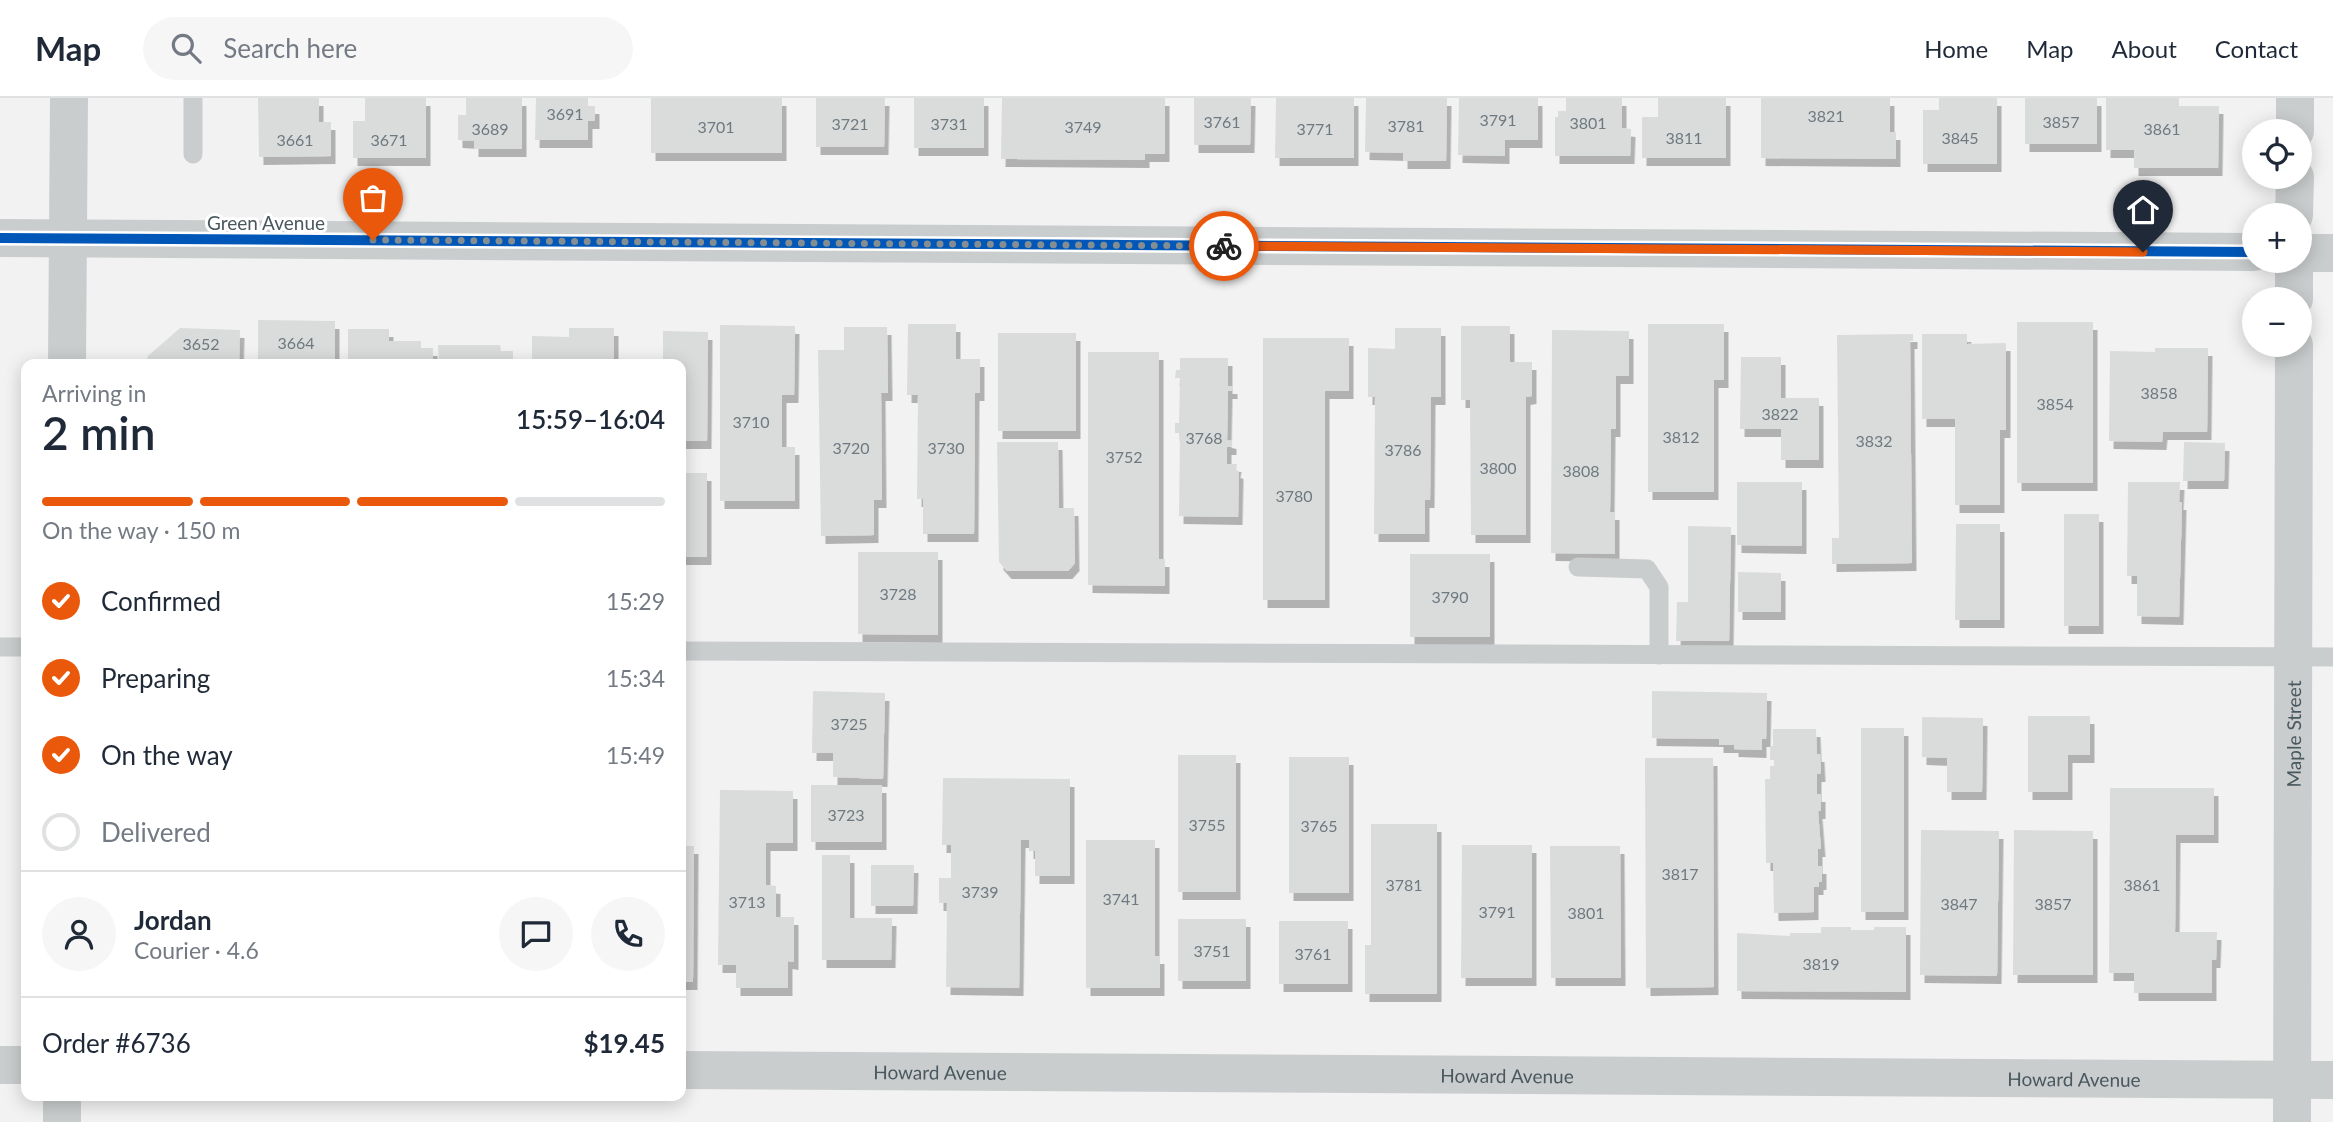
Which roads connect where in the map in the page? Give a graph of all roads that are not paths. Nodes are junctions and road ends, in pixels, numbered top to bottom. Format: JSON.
{"nodes":[{"id":1,"x":69,"y":98,"type":"edge"},
{"id":2,"x":193,"y":98,"type":"edge"},
{"id":3,"x":2295,"y":98,"type":"edge"},
{"id":4,"x":2295,"y":119,"type":"edge"},
{"id":5,"x":192,"y":154,"type":"dead end"},
{"id":6,"x":0,"y":238,"type":"edge"},
{"id":7,"x":68,"y":238,"type":"junction"},
{"id":8,"x":2242,"y":252,"type":"edge"},
{"id":9,"x":2312,"y":253,"type":"edge"},
{"id":10,"x":2333,"y":253,"type":"edge"},
{"id":11,"x":2294,"y":357,"type":"edge"},
{"id":12,"x":67,"y":359,"type":"edge"},
{"id":13,"x":1578,"y":567,"type":"dead end"},
{"id":14,"x":0,"y":647,"type":"edge"},
{"id":15,"x":21,"y":647,"type":"edge"},
{"id":16,"x":686,"y":651,"type":"edge"},
{"id":17,"x":1659,"y":655,"type":"junction"},
{"id":18,"x":2294,"y":657,"type":"junction"},
{"id":19,"x":2333,"y":657,"type":"edge"},
{"id":20,"x":0,"y":1065,"type":"edge"},
{"id":21,"x":21,"y":1065,"type":"edge"},
{"id":22,"x":686,"y":1070,"type":"edge"},
{"id":23,"x":2292,"y":1080,"type":"junction"},
{"id":24,"x":2333,"y":1080,"type":"edge"},
{"id":25,"x":62,"y":1101,"type":"edge"},
{"id":26,"x":62,"y":1122,"type":"edge"},
{"id":27,"x":2292,"y":1122,"type":"edge"}],
"edges":[{"from":1,"to":7,"type":"street"},
{"from":2,"to":5,"type":"lane"},
{"from":3,"to":4,"type":"street"},
{"from":6,"to":7,"type":"street","name":"Green Avenue"},
{"from":7,"to":8,"type":"street","name":"Green Avenue"},
{"from":7,"to":12,"type":"street"},
{"from":9,"to":10,"type":"street"},
{"from":11,"to":18,"type":"street","name":"Maple Street"},
{"from":13,"to":17,"type":"lane"},
{"from":14,"to":15,"type":"lane"},
{"from":16,"to":17,"type":"lane"},
{"from":17,"to":18,"type":"lane"},
{"from":18,"to":19,"type":"lane"},
{"from":18,"to":23,"type":"street","name":"Maple Street"},
{"from":20,"to":21,"type":"street"},
{"from":22,"to":23,"type":"street","name":"Howard Avenue"},
{"from":23,"to":24,"type":"street","name":"Howard Avenue"},
{"from":23,"to":27,"type":"street","name":"Maple Street"},
{"from":25,"to":26,"type":"street"}]}
